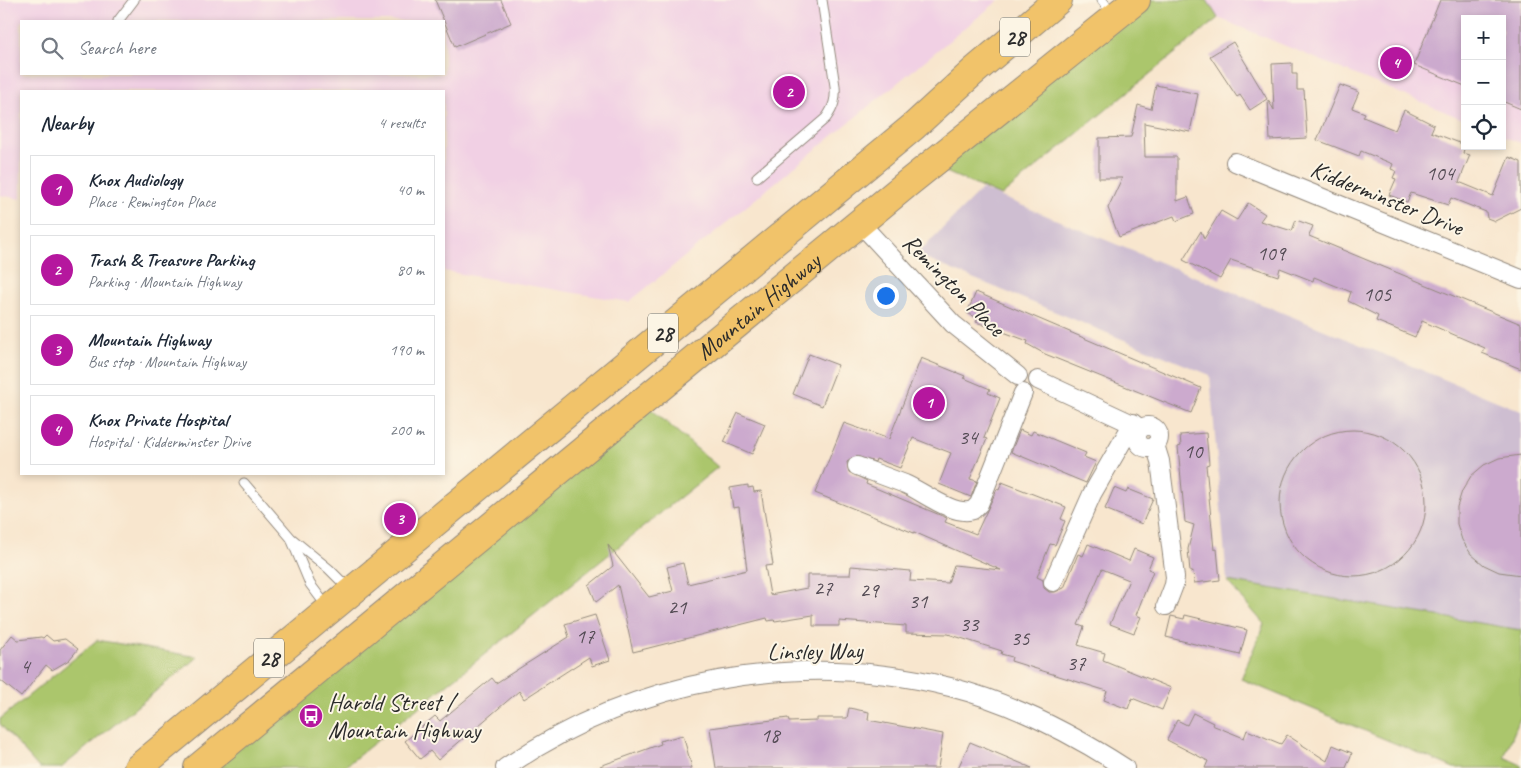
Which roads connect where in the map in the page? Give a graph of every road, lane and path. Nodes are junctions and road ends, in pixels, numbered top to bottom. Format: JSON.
{"nodes":[{"id":1,"x":134,"y":0,"type":"edge"},
{"id":2,"x":822,"y":0,"type":"edge"},
{"id":3,"x":1058,"y":0,"type":"edge"},
{"id":4,"x":1136,"y":0,"type":"edge"},
{"id":5,"x":1108,"y":8,"type":"edge"},
{"id":6,"x":119,"y":20,"type":"edge"},
{"id":7,"x":1235,"y":162,"type":"dead end"},
{"id":8,"x":757,"y":177,"type":"dead end"},
{"id":9,"x":860,"y":223,"type":"junction"},
{"id":10,"x":1521,"y":279,"type":"edge"},
{"id":11,"x":1018,"y":376,"type":"junction"},
{"id":12,"x":1038,"y":380,"type":"junction"},
{"id":13,"x":1023,"y":393,"type":"junction"},
{"id":14,"x":1137,"y":426,"type":"junction"},
{"id":15,"x":857,"y":466,"type":"dead end"},
{"id":16,"x":244,"y":483,"type":"dead end"},
{"id":17,"x":291,"y":538,"type":"junction"},
{"id":18,"x":1053,"y":582,"type":"dead end"},
{"id":19,"x":351,"y":591,"type":"junction"},
{"id":20,"x":1166,"y":606,"type":"dead end"},
{"id":21,"x":329,"y":609,"type":"junction"},
{"id":22,"x":365,"y":630,"type":"junction"},
{"id":23,"x":138,"y":768,"type":"edge"},
{"id":24,"x":198,"y":768,"type":"edge"},
{"id":25,"x":505,"y":768,"type":"edge"},
{"id":26,"x":1125,"y":768,"type":"edge"}],
"edges":[{"from":1,"to":6,"type":"lane"},
{"from":2,"to":8,"type":"lane"},
{"from":3,"to":19,"type":"main road","name":"Mountain Highway","number":"28"},
{"from":4,"to":5,"type":"main road","name":"Mountain Highway","number":"28"},
{"from":5,"to":9,"type":"main road","name":"Mountain Highway","number":"28"},
{"from":7,"to":10,"type":"street","name":"Kidderminster Drive"},
{"from":9,"to":11,"type":"street","name":"Remington Place"},
{"from":9,"to":22,"type":"main road","name":"Mountain Highway","number":"28"},
{"from":11,"to":12,"type":"street","name":"Remington Place"},
{"from":11,"to":13,"type":"street"},
{"from":12,"to":13,"type":"street"},
{"from":12,"to":14,"type":"street","name":"Remington Place"},
{"from":13,"to":15,"type":"street"},
{"from":14,"to":18,"type":"street"},
{"from":14,"to":20,"type":"street","name":"Remington Place"},
{"from":16,"to":17,"type":"lane"},
{"from":17,"to":19,"type":"lane"},
{"from":17,"to":21,"type":"lane"},
{"from":19,"to":21,"type":"main road","name":"Mountain Highway","number":"28"},
{"from":19,"to":22,"type":"main road"},
{"from":21,"to":22,"type":"main road"},
{"from":21,"to":23,"type":"main road","name":"Mountain Highway","number":"28"},
{"from":22,"to":24,"type":"main road","name":"Mountain Highway","number":"28"},
{"from":25,"to":26,"type":"street","name":"Linsley Way"}]}
